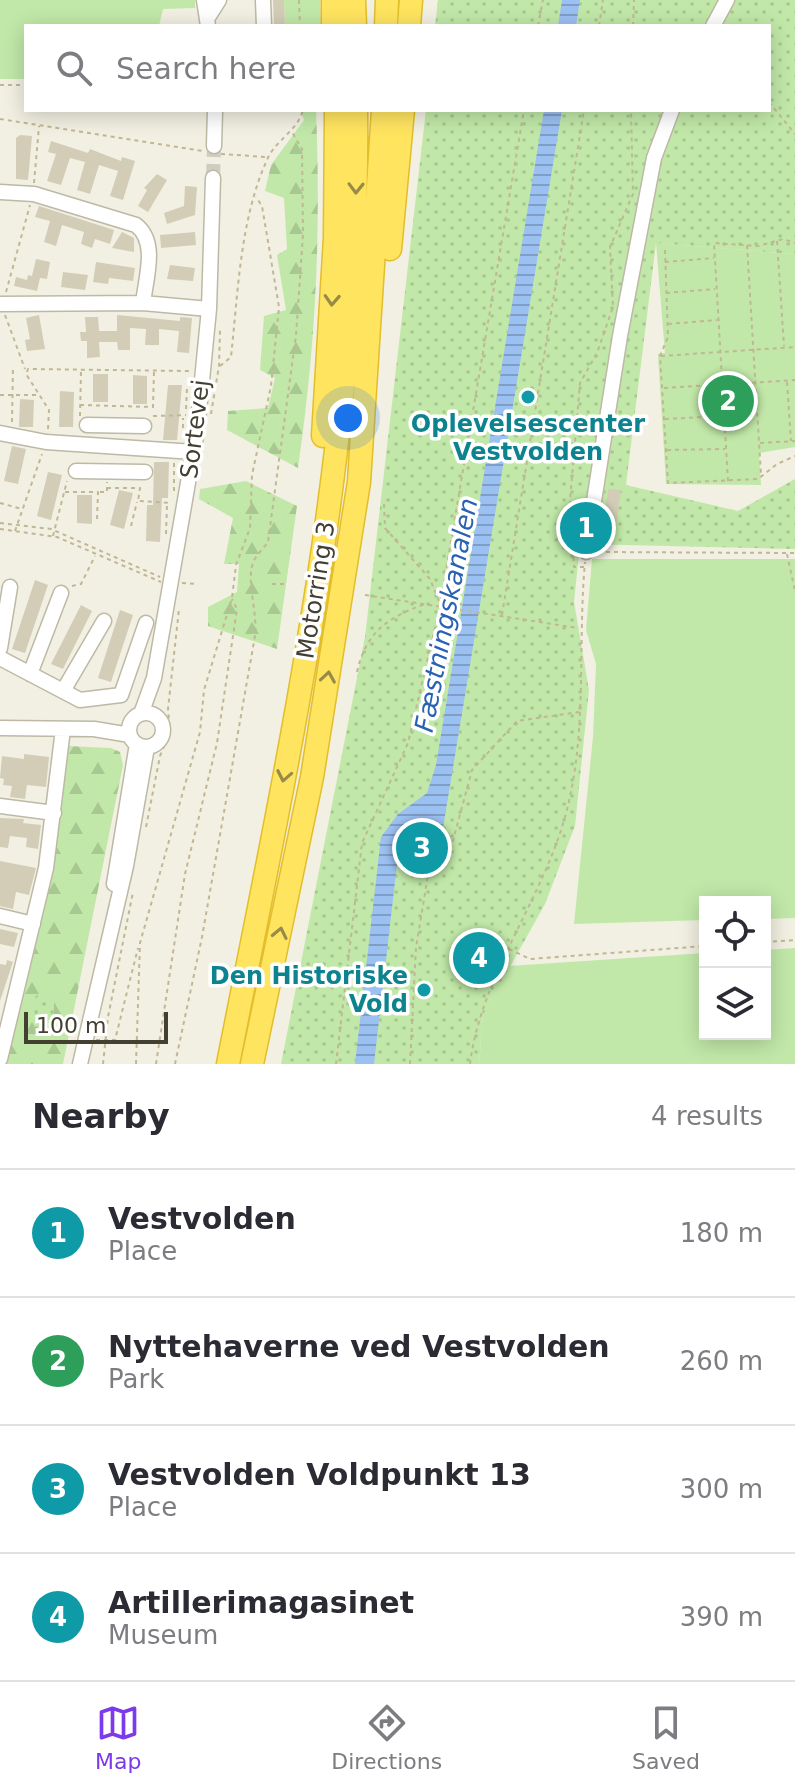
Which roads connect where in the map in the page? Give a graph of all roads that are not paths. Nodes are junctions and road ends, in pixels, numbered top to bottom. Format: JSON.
{"nodes":[{"id":1,"x":204,"y":0,"type":"edge"},
{"id":2,"x":219,"y":0,"type":"edge"},
{"id":3,"x":263,"y":0,"type":"edge"},
{"id":4,"x":333,"y":0,"type":"edge"},
{"id":5,"x":354,"y":0,"type":"edge"},
{"id":6,"x":387,"y":0,"type":"edge"},
{"id":7,"x":411,"y":0,"type":"edge"},
{"id":8,"x":727,"y":0,"type":"edge"},
{"id":9,"x":208,"y":22,"type":"edge"},
{"id":10,"x":264,"y":24,"type":"edge"},
{"id":11,"x":333,"y":24,"type":"edge"},
{"id":12,"x":355,"y":24,"type":"edge"},
{"id":13,"x":386,"y":24,"type":"edge"},
{"id":14,"x":409,"y":24,"type":"edge"},
{"id":15,"x":714,"y":24,"type":"edge"},
{"id":16,"x":215,"y":112,"type":"edge"},
{"id":17,"x":336,"y":112,"type":"edge"},
{"id":18,"x":356,"y":112,"type":"edge"},
{"id":19,"x":383,"y":112,"type":"edge"},
{"id":20,"x":403,"y":112,"type":"edge"},
{"id":21,"x":671,"y":112,"type":"edge"},
{"id":22,"x":212,"y":150,"type":"tunnel mouth"},
{"id":23,"x":213,"y":178,"type":"tunnel mouth"},
{"id":24,"x":0,"y":192,"type":"edge"},
{"id":25,"x":143,"y":303,"type":"junction"},
{"id":26,"x":1,"y":304,"type":"edge"},
{"id":27,"x":209,"y":309,"type":"junction"},
{"id":28,"x":368,"y":364,"type":"junction"},
{"id":29,"x":148,"y":421,"type":"road end"},
{"id":30,"x":84,"y":422,"type":"road end"},
{"id":31,"x":108,"y":425,"type":"junction"},
{"id":32,"x":6,"y":434,"type":"edge"},
{"id":33,"x":108,"y":447,"type":"junction"},
{"id":34,"x":194,"y":452,"type":"junction"},
{"id":35,"x":73,"y":472,"type":"road end"},
{"id":36,"x":108,"y":472,"type":"junction"},
{"id":37,"x":145,"y":472,"type":"dead end"},
{"id":38,"x":586,"y":552,"type":"road end"},
{"id":39,"x":10,"y":587,"type":"dead end"},
{"id":40,"x":61,"y":593,"type":"road end"},
{"id":41,"x":311,"y":617,"type":"junction"},
{"id":42,"x":104,"y":621,"type":"dead end"},
{"id":43,"x":146,"y":623,"type":"dead end"},
{"id":44,"x":0,"y":648,"type":"edge"},
{"id":45,"x":0,"y":658,"type":"edge"},
{"id":46,"x":30,"y":674,"type":"junction"},
{"id":47,"x":63,"y":691,"type":"junction"},
{"id":48,"x":0,"y":728,"type":"edge"},
{"id":49,"x":63,"y":729,"type":"junction"},
{"id":50,"x":140,"y":729,"type":"junction"},
{"id":51,"x":0,"y":806,"type":"edge"},
{"id":52,"x":54,"y":813,"type":"junction"},
{"id":53,"x":0,"y":916,"type":"edge"},
{"id":54,"x":33,"y":924,"type":"junction"},
{"id":55,"x":6,"y":1008,"type":"edge"},
{"id":56,"x":0,"y":1059,"type":"edge"},
{"id":57,"x":80,"y":1064,"type":"edge"},
{"id":58,"x":228,"y":1064,"type":"edge"},
{"id":59,"x":252,"y":1064,"type":"edge"}],
"edges":[{"from":1,"to":9,"type":"street"},
{"from":2,"to":9,"type":"street"},
{"from":3,"to":10,"type":"street"},
{"from":4,"to":11,"type":"highway"},
{"from":5,"to":12,"type":"highway"},
{"from":6,"to":13,"type":"highway"},
{"from":7,"to":14,"type":"highway"},
{"from":8,"to":15,"type":"street"},
{"from":16,"to":22,"type":"street"},
{"from":17,"to":41,"type":"highway","one_way":true},
{"from":18,"to":41,"type":"highway","name":"Motorring 3","one_way":true},
{"from":19,"to":28,"type":"highway"},
{"from":20,"to":28,"type":"highway"},
{"from":21,"to":38,"type":"street"},
{"from":23,"to":27,"type":"street","name":"Sortevej"},
{"from":24,"to":25,"type":"street"},
{"from":25,"to":26,"type":"street"},
{"from":25,"to":27,"type":"street"},
{"from":27,"to":34,"type":"street","name":"Sortevej"},
{"from":59,"to":28,"type":"highway","name":"Motorring 3","one_way":true},
{"from":29,"to":31,"type":"street"},
{"from":30,"to":31,"type":"street"},
{"from":31,"to":33,"type":"street"},
{"from":32,"to":33,"type":"street"},
{"from":33,"to":34,"type":"street"},
{"from":33,"to":36,"type":"street"},
{"from":34,"to":50,"type":"street","name":"Sortevej"},
{"from":35,"to":36,"type":"street"},
{"from":36,"to":37,"type":"street"},
{"from":39,"to":44,"type":"street"},
{"from":40,"to":46,"type":"street"},
{"from":41,"to":58,"type":"highway","name":"Motorring 3","one_way":true},
{"from":42,"to":47,"type":"street"},
{"from":43,"to":47,"type":"street"},
{"from":45,"to":46,"type":"street"},
{"from":46,"to":47,"type":"street"},
{"from":48,"to":49,"type":"street"},
{"from":49,"to":50,"type":"street"},
{"from":49,"to":52,"type":"street"},
{"from":50,"to":57,"type":"street","name":"Sortevej"},
{"from":51,"to":52,"type":"street"},
{"from":52,"to":54,"type":"street"},
{"from":53,"to":54,"type":"street"},
{"from":54,"to":55,"type":"street"},
{"from":55,"to":56,"type":"street"}]}
